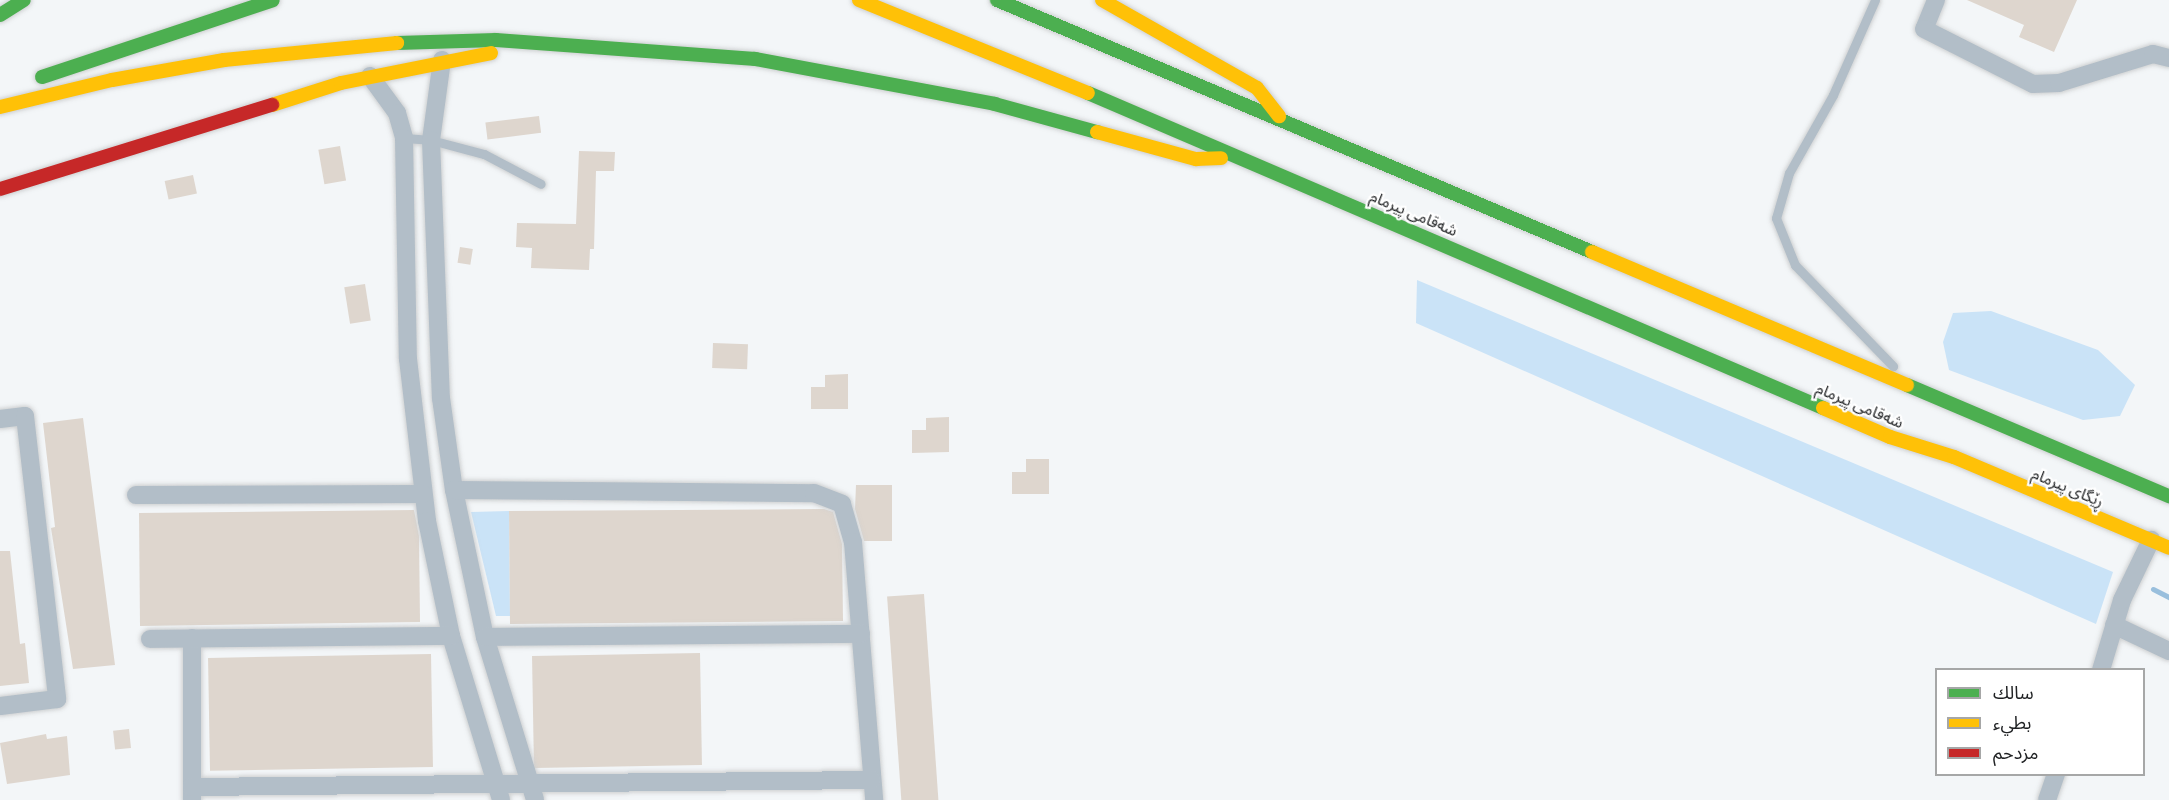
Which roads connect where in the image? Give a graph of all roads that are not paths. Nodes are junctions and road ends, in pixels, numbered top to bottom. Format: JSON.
{"nodes":[{"id":1,"x":24,"y":0,"type":"edge"},
{"id":2,"x":273,"y":0,"type":"edge"},
{"id":3,"x":859,"y":0,"type":"edge"},
{"id":4,"x":997,"y":0,"type":"edge"},
{"id":5,"x":1102,"y":0,"type":"edge"},
{"id":6,"x":1875,"y":0,"type":"edge"},
{"id":7,"x":1936,"y":0,"type":"edge"},
{"id":8,"x":0,"y":15,"type":"edge"},
{"id":9,"x":544,"y":45,"type":"junction"},
{"id":10,"x":2169,"y":58,"type":"edge"},
{"id":11,"x":442,"y":60,"type":"junction"},
{"id":12,"x":370,"y":76,"type":"junction"},
{"id":13,"x":0,"y":95,"type":"edge"},
{"id":14,"x":0,"y":107,"type":"edge"},
{"id":15,"x":1285,"y":123,"type":"junction"},
{"id":16,"x":404,"y":138,"type":"junction"},
{"id":17,"x":431,"y":140,"type":"junction"},
{"id":18,"x":1237,"y":154,"type":"junction"},
{"id":19,"x":542,"y":184,"type":"dead end"},
{"id":20,"x":0,"y":189,"type":"edge"},
{"id":21,"x":1917,"y":392,"type":"junction"},
{"id":22,"x":1972,"y":415,"type":"joint"},
{"id":23,"x":0,"y":419,"type":"edge"},
{"id":24,"x":1954,"y":457,"type":"joint"},
{"id":25,"x":453,"y":490,"type":"junction"},
{"id":26,"x":423,"y":494,"type":"junction"},
{"id":27,"x":136,"y":495,"type":"dead end"},
{"id":28,"x":2169,"y":496,"type":"edge"},
{"id":29,"x":2151,"y":540,"type":"junction"},
{"id":30,"x":2169,"y":548,"type":"edge"},
{"id":31,"x":2114,"y":625,"type":"junction"},
{"id":32,"x":861,"y":634,"type":"junction"},
{"id":33,"x":451,"y":636,"type":"junction"},
{"id":34,"x":485,"y":637,"type":"junction"},
{"id":35,"x":192,"y":638,"type":"junction"},
{"id":36,"x":150,"y":639,"type":"dead end"},
{"id":37,"x":2169,"y":651,"type":"edge"},
{"id":38,"x":2101,"y":668,"type":"edge"},
{"id":39,"x":0,"y":705,"type":"edge"},
{"id":40,"x":2055,"y":776,"type":"edge"},
{"id":41,"x":872,"y":780,"type":"junction"},
{"id":42,"x":494,"y":782,"type":"junction"},
{"id":43,"x":532,"y":792,"type":"edge"},
{"id":44,"x":192,"y":793,"type":"edge"},
{"id":45,"x":501,"y":800,"type":"edge"},
{"id":46,"x":874,"y":800,"type":"edge"},
{"id":47,"x":2047,"y":800,"type":"edge"}],
"edges":[{"from":1,"to":8,"type":"main road"},
{"from":2,"to":13,"type":"main road"},
{"from":3,"to":18,"type":"main road","name":"شەقامی پیرمام"},
{"from":4,"to":15,"type":"main road","name":"شەقامی پیرمام"},
{"from":5,"to":15,"type":"main road"},
{"from":6,"to":21,"type":"lane"},
{"from":7,"to":10,"type":"street"},
{"from":9,"to":11,"type":"main road"},
{"from":9,"to":14,"type":"main road"},
{"from":9,"to":18,"type":"main road"},
{"from":11,"to":12,"type":"main road"},
{"from":11,"to":17,"type":"street"},
{"from":12,"to":16,"type":"street"},
{"from":12,"to":20,"type":"main road"},
{"from":15,"to":21,"type":"main road","name":"شەقامی پیرمام"},
{"from":16,"to":17,"type":"lane"},
{"from":16,"to":26,"type":"street"},
{"from":17,"to":19,"type":"lane"},
{"from":17,"to":25,"type":"street"},
{"from":18,"to":24,"type":"main road","name":"شەقامی پیرمام"},
{"from":21,"to":22,"type":"main road","name":"شەقامی پیرمام"},
{"from":22,"to":28,"type":"main road","name":"ڕێگای پیرمام"},
{"from":23,"to":39,"type":"street"},
{"from":24,"to":29,"type":"main road","name":"ڕێگای پیرمام"},
{"from":25,"to":32,"type":"street"},
{"from":25,"to":34,"type":"street"},
{"from":26,"to":27,"type":"street"},
{"from":26,"to":33,"type":"street"},
{"from":29,"to":30,"type":"main road","name":"ڕێگای پیرمام"},
{"from":29,"to":31,"type":"street"},
{"from":31,"to":37,"type":"street"},
{"from":31,"to":38,"type":"street"},
{"from":32,"to":34,"type":"street"},
{"from":32,"to":41,"type":"street"},
{"from":33,"to":35,"type":"street"},
{"from":33,"to":42,"type":"street"},
{"from":34,"to":43,"type":"street"},
{"from":35,"to":36,"type":"street"},
{"from":35,"to":44,"type":"street"},
{"from":40,"to":47,"type":"street"},
{"from":41,"to":43,"type":"street"},
{"from":41,"to":46,"type":"street"},
{"from":42,"to":43,"type":"street"},
{"from":42,"to":44,"type":"street"},
{"from":42,"to":45,"type":"street"}]}
